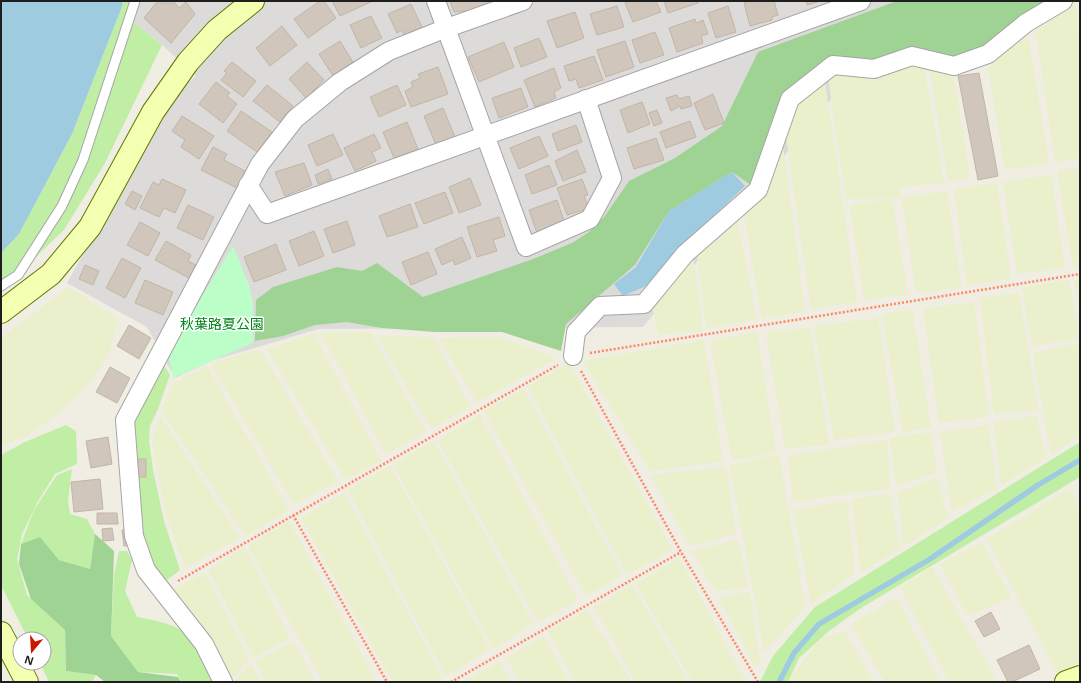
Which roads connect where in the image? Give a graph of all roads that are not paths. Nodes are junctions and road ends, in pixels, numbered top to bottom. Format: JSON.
{"nodes":[{"id":1,"x":135,"y":1,"type":"edge"},
{"id":2,"x":436,"y":1,"type":"edge"},
{"id":3,"x":523,"y":1,"type":"edge"},
{"id":4,"x":861,"y":1,"type":"edge"},
{"id":5,"x":1063,"y":1,"type":"edge"},
{"id":6,"x":247,"y":3,"type":"edge"},
{"id":7,"x":444,"y":29,"type":"junction"},
{"id":8,"x":586,"y":99,"type":"junction"},
{"id":9,"x":484,"y":136,"type":"junction"},
{"id":10,"x":248,"y":185,"type":"junction"},
{"id":11,"x":1,"y":286,"type":"edge"},
{"id":12,"x":1,"y":312,"type":"edge"},
{"id":13,"x":573,"y":356,"type":"road end"},
{"id":14,"x":1,"y":633,"type":"edge"},
{"id":15,"x":1080,"y":677,"type":"edge"},
{"id":16,"x":27,"y":682,"type":"edge"},
{"id":17,"x":223,"y":682,"type":"edge"},
{"id":18,"x":1066,"y":682,"type":"edge"}],
"edges":[{"from":1,"to":11,"type":"lane"},
{"from":2,"to":7,"type":"street"},
{"from":3,"to":7,"type":"street"},
{"from":4,"to":8,"type":"street"},
{"from":5,"to":13,"type":"street"},
{"from":6,"to":12,"type":"street"},
{"from":7,"to":9,"type":"street"},
{"from":7,"to":10,"type":"street"},
{"from":8,"to":9,"type":"street"},
{"from":8,"to":9,"type":"street"},
{"from":9,"to":10,"type":"street"},
{"from":10,"to":17,"type":"street"},
{"from":14,"to":16,"type":"street"},
{"from":15,"to":18,"type":"street"}]}
